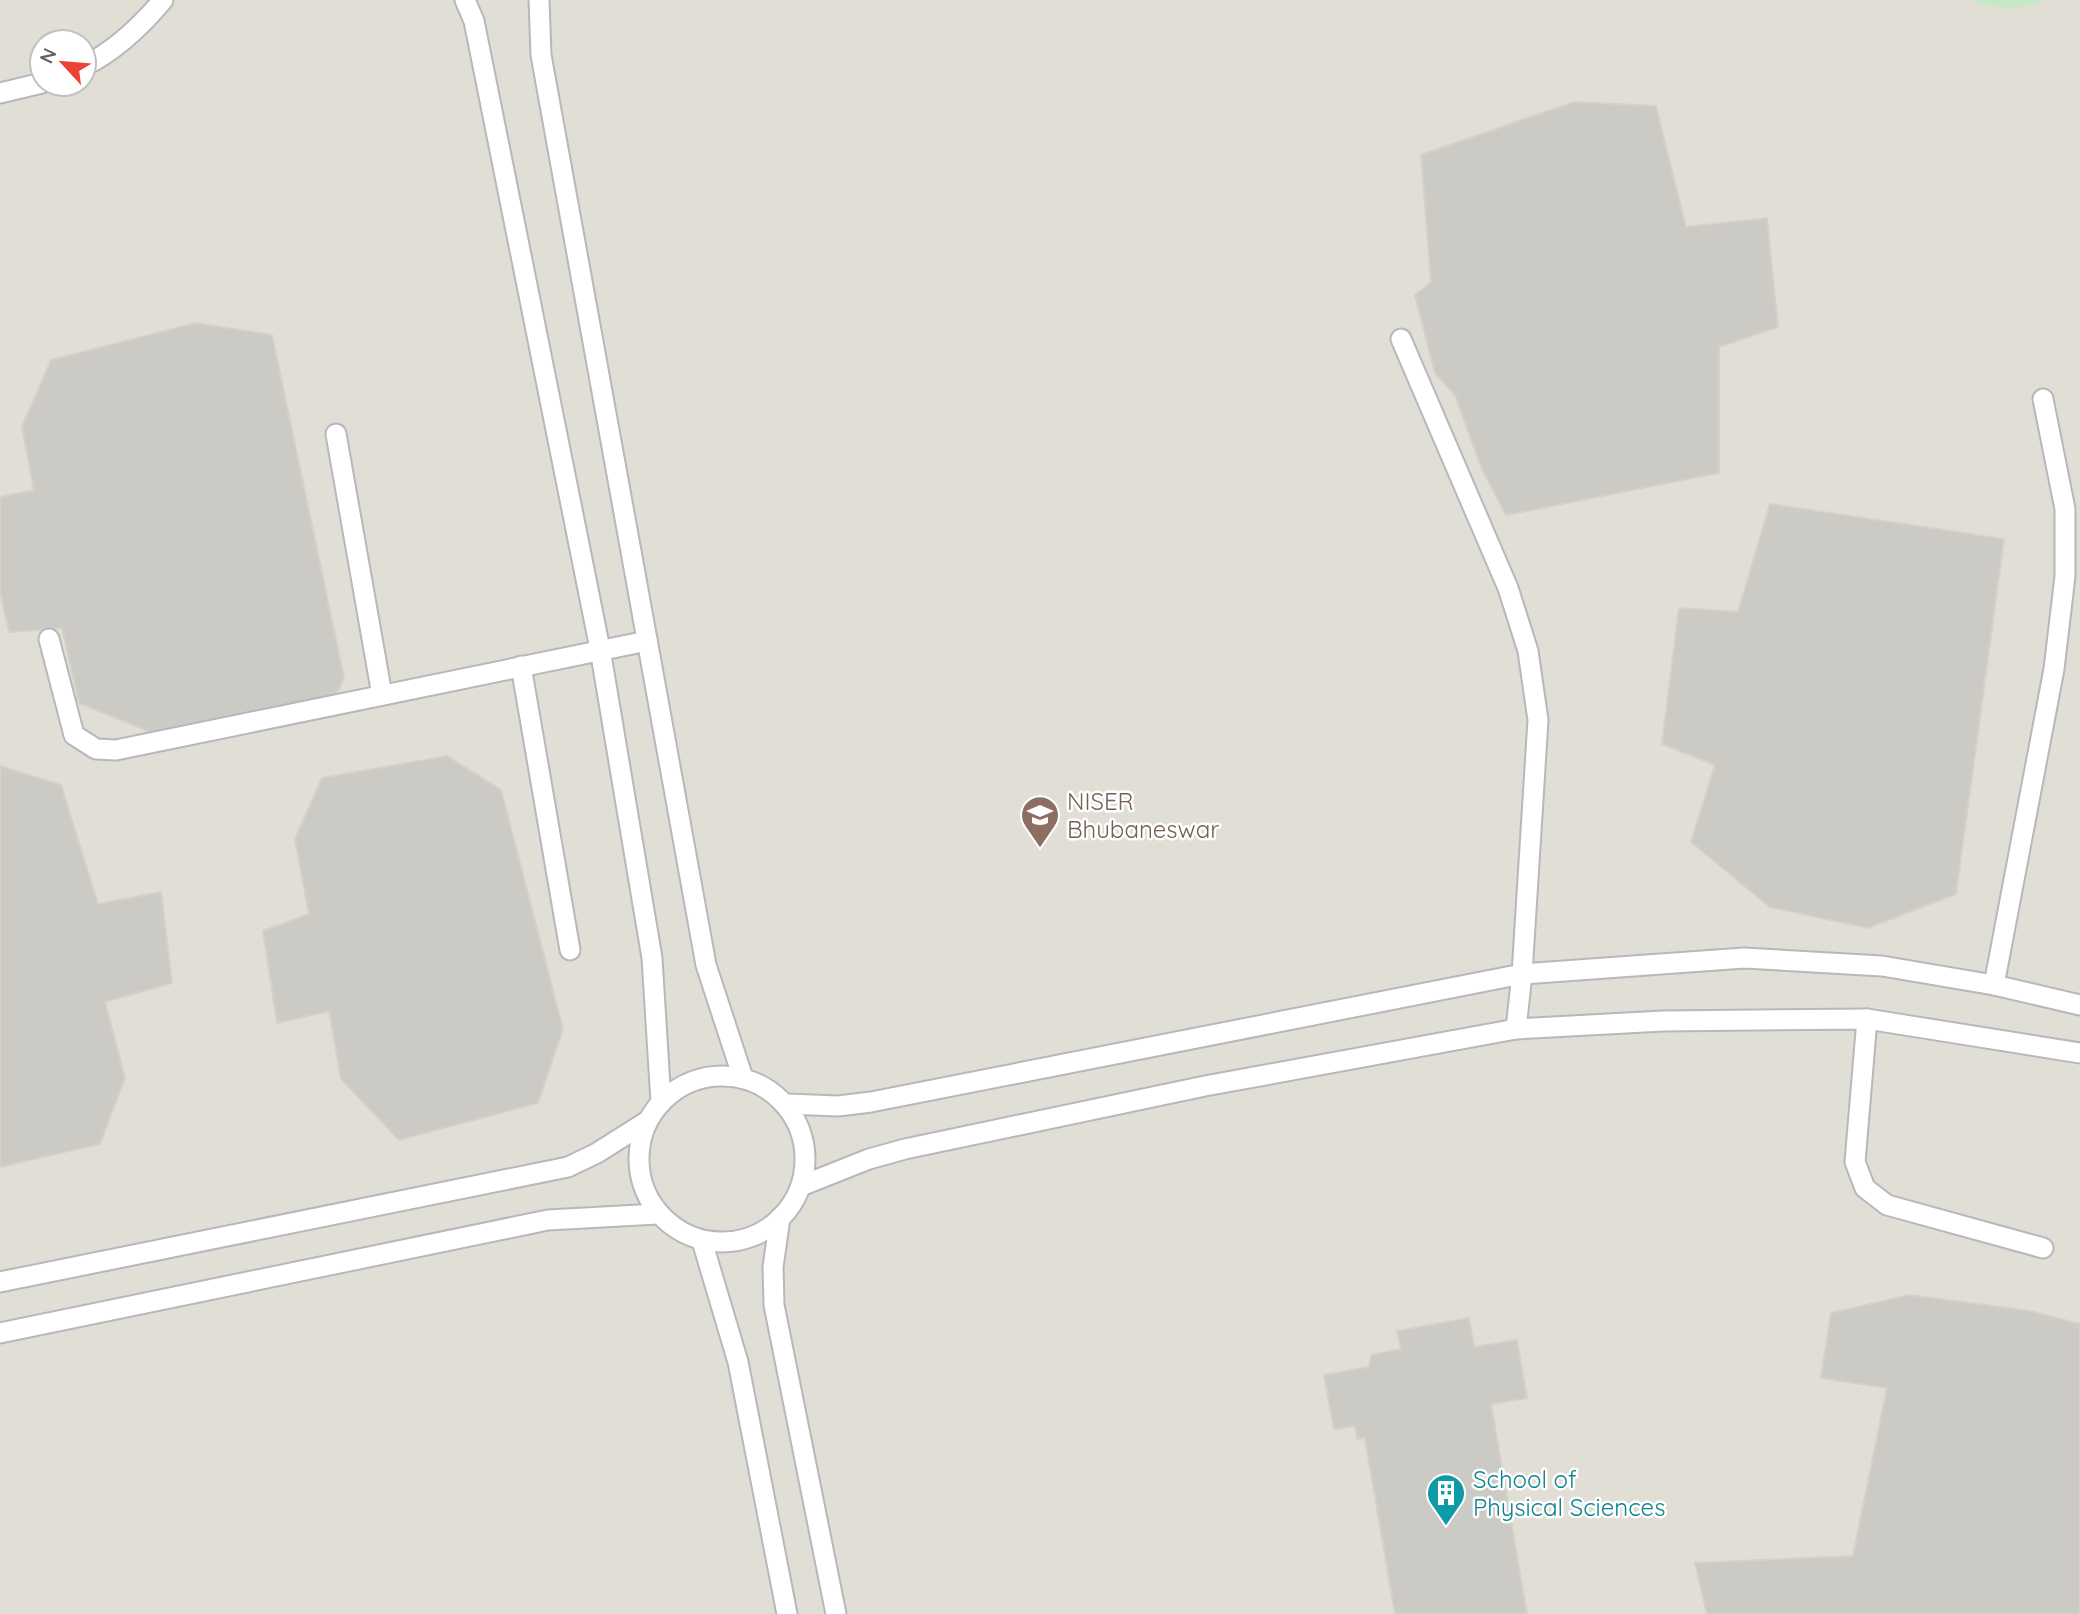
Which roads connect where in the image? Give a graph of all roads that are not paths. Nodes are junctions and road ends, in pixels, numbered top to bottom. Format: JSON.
{"nodes":[{"id":1,"x":163,"y":0,"type":"edge"},
{"id":2,"x":466,"y":0,"type":"edge"},
{"id":3,"x":539,"y":0,"type":"edge"},
{"id":4,"x":98,"y":59,"type":"edge"},
{"id":5,"x":28,"y":86,"type":"edge"},
{"id":6,"x":0,"y":93,"type":"edge"},
{"id":7,"x":1401,"y":339,"type":"dead end"},
{"id":8,"x":2043,"y":399,"type":"dead end"},
{"id":9,"x":336,"y":434,"type":"dead end"},
{"id":10,"x":49,"y":639,"type":"dead end"},
{"id":11,"x":647,"y":640,"type":"junction"},
{"id":12,"x":600,"y":649,"type":"junction"},
{"id":13,"x":522,"y":666,"type":"junction"},
{"id":14,"x":382,"y":695,"type":"junction"},
{"id":15,"x":570,"y":950,"type":"dead end"},
{"id":16,"x":1522,"y":974,"type":"junction"},
{"id":17,"x":1994,"y":985,"type":"junction"},
{"id":18,"x":2080,"y":1005,"type":"edge"},
{"id":19,"x":1867,"y":1018,"type":"junction"},
{"id":20,"x":1516,"y":1029,"type":"junction"},
{"id":21,"x":2080,"y":1054,"type":"edge"},
{"id":22,"x":743,"y":1078,"type":"junction"},
{"id":23,"x":661,"y":1101,"type":"junction"},
{"id":24,"x":787,"y":1104,"type":"junction"},
{"id":25,"x":646,"y":1122,"type":"junction"},
{"id":26,"x":801,"y":1186,"type":"junction"},
{"id":27,"x":657,"y":1214,"type":"junction"},
{"id":28,"x":780,"y":1218,"type":"junction"},
{"id":29,"x":702,"y":1241,"type":"junction"},
{"id":30,"x":2043,"y":1248,"type":"dead end"},
{"id":31,"x":0,"y":1282,"type":"edge"},
{"id":32,"x":0,"y":1334,"type":"edge"},
{"id":33,"x":787,"y":1614,"type":"edge"},
{"id":34,"x":836,"y":1614,"type":"edge"}],
"edges":[{"from":1,"to":4,"type":"lane"},
{"from":2,"to":12,"type":"lane"},
{"from":3,"to":11,"type":"lane"},
{"from":5,"to":6,"type":"lane"},
{"from":7,"to":16,"type":"lane"},
{"from":8,"to":17,"type":"lane"},
{"from":9,"to":14,"type":"lane"},
{"from":10,"to":14,"type":"lane"},
{"from":11,"to":12,"type":"lane"},
{"from":11,"to":22,"type":"lane"},
{"from":12,"to":13,"type":"lane"},
{"from":12,"to":23,"type":"lane"},
{"from":13,"to":14,"type":"lane"},
{"from":13,"to":15,"type":"lane"},
{"from":16,"to":17,"type":"lane"},
{"from":16,"to":20,"type":"lane"},
{"from":16,"to":24,"type":"lane"},
{"from":17,"to":18,"type":"lane"},
{"from":19,"to":20,"type":"lane"},
{"from":19,"to":21,"type":"lane"},
{"from":19,"to":30,"type":"lane"},
{"from":20,"to":26,"type":"lane"},
{"from":22,"to":23,"type":"lane"},
{"from":22,"to":24,"type":"lane"},
{"from":23,"to":25,"type":"lane"},
{"from":24,"to":26,"type":"lane"},
{"from":25,"to":27,"type":"lane"},
{"from":25,"to":31,"type":"lane"},
{"from":26,"to":28,"type":"lane"},
{"from":27,"to":29,"type":"lane"},
{"from":27,"to":32,"type":"lane"},
{"from":28,"to":29,"type":"lane"},
{"from":28,"to":34,"type":"lane"},
{"from":29,"to":33,"type":"lane"}]}
